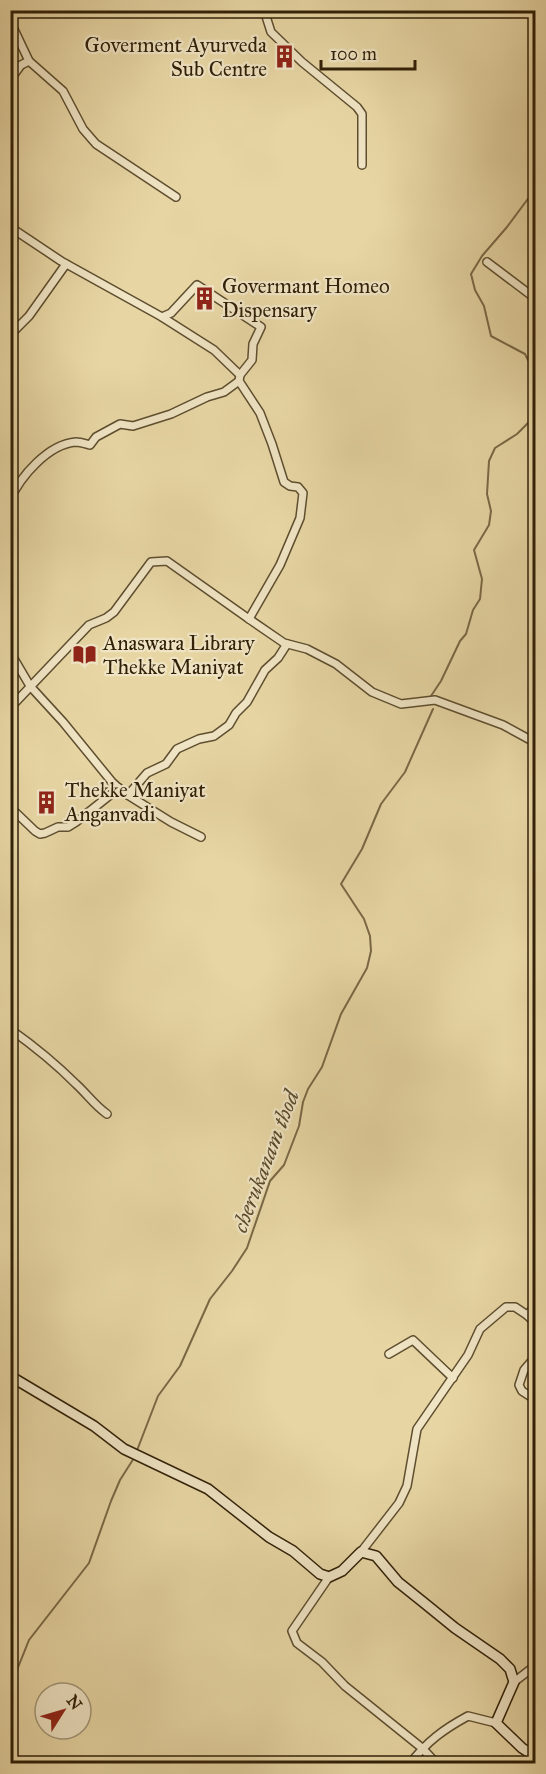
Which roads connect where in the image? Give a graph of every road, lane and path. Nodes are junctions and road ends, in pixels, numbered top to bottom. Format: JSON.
{"nodes":[{"id":1,"x":264,"y":10,"type":"edge"},
{"id":2,"x":10,"y":21,"type":"edge"},
{"id":3,"x":29,"y":62,"type":"junction"},
{"id":4,"x":10,"y":80,"type":"edge"},
{"id":5,"x":362,"y":165,"type":"dead end"},
{"id":6,"x":176,"y":197,"type":"dead end"},
{"id":7,"x":10,"y":226,"type":"edge"},
{"id":8,"x":487,"y":262,"type":"dead end"},
{"id":9,"x":66,"y":264,"type":"junction"},
{"id":10,"x":536,"y":299,"type":"edge"},
{"id":11,"x":162,"y":316,"type":"junction"},
{"id":12,"x":10,"y":335,"type":"edge"},
{"id":13,"x":239,"y":378,"type":"junction"},
{"id":14,"x":10,"y":500,"type":"edge"},
{"id":15,"x":249,"y":619,"type":"junction"},
{"id":16,"x":287,"y":644,"type":"junction"},
{"id":17,"x":10,"y":652,"type":"edge"},
{"id":18,"x":30,"y":686,"type":"junction"},
{"id":19,"x":10,"y":708,"type":"edge"},
{"id":20,"x":536,"y":743,"type":"edge"},
{"id":21,"x":118,"y":788,"type":"junction"},
{"id":22,"x":128,"y":795,"type":"junction"},
{"id":23,"x":10,"y":807,"type":"edge"},
{"id":24,"x":201,"y":837,"type":"dead end"},
{"id":25,"x":10,"y":1029,"type":"edge"},
{"id":26,"x":107,"y":1114,"type":"dead end"},
{"id":27,"x":536,"y":1306,"type":"edge"},
{"id":28,"x":526,"y":1315,"type":"junction"},
{"id":29,"x":536,"y":1324,"type":"edge"},
{"id":30,"x":389,"y":1354,"type":"dead end"},
{"id":31,"x":536,"y":1356,"type":"edge"},
{"id":32,"x":10,"y":1376,"type":"edge"},
{"id":33,"x":453,"y":1378,"type":"junction"},
{"id":34,"x":536,"y":1400,"type":"edge"},
{"id":35,"x":361,"y":1552,"type":"junction"},
{"id":36,"x":329,"y":1577,"type":"junction"},
{"id":37,"x":536,"y":1665,"type":"edge"},
{"id":38,"x":514,"y":1682,"type":"junction"},
{"id":39,"x":496,"y":1723,"type":"junction"},
{"id":40,"x":422,"y":1748,"type":"junction"},
{"id":41,"x":535,"y":1756,"type":"edge"},
{"id":42,"x":410,"y":1764,"type":"edge"},
{"id":43,"x":437,"y":1764,"type":"edge"},
{"id":44,"x":525,"y":1764,"type":"edge"}],
"edges":[{"from":1,"to":5,"type":"street"},
{"from":2,"to":3,"type":"street"},
{"from":3,"to":4,"type":"street"},
{"from":3,"to":6,"type":"street"},
{"from":7,"to":9,"type":"street"},
{"from":8,"to":10,"type":"street"},
{"from":9,"to":11,"type":"street"},
{"from":9,"to":12,"type":"street"},
{"from":11,"to":13,"type":"street"},
{"from":11,"to":13,"type":"street"},
{"from":13,"to":14,"type":"street"},
{"from":13,"to":15,"type":"street"},
{"from":15,"to":16,"type":"street"},
{"from":15,"to":18,"type":"street"},
{"from":16,"to":20,"type":"street"},
{"from":16,"to":22,"type":"street"},
{"from":17,"to":18,"type":"street"},
{"from":18,"to":19,"type":"street"},
{"from":18,"to":21,"type":"street"},
{"from":21,"to":22,"type":"street"},
{"from":21,"to":23,"type":"street"},
{"from":22,"to":24,"type":"street"},
{"from":25,"to":26,"type":"street"},
{"from":27,"to":28,"type":"street"},
{"from":28,"to":29,"type":"street"},
{"from":28,"to":33,"type":"street"},
{"from":30,"to":33,"type":"street"},
{"from":31,"to":34,"type":"street"},
{"from":32,"to":36,"type":"street"},
{"from":33,"to":35,"type":"street"},
{"from":35,"to":36,"type":"street"},
{"from":35,"to":38,"type":"street"},
{"from":36,"to":40,"type":"street"},
{"from":37,"to":38,"type":"street"},
{"from":38,"to":39,"type":"street"},
{"from":39,"to":40,"type":"street"},
{"from":39,"to":41,"type":"street"},
{"from":40,"to":42,"type":"street"},
{"from":40,"to":43,"type":"street"},
{"from":41,"to":44,"type":"street"}]}
